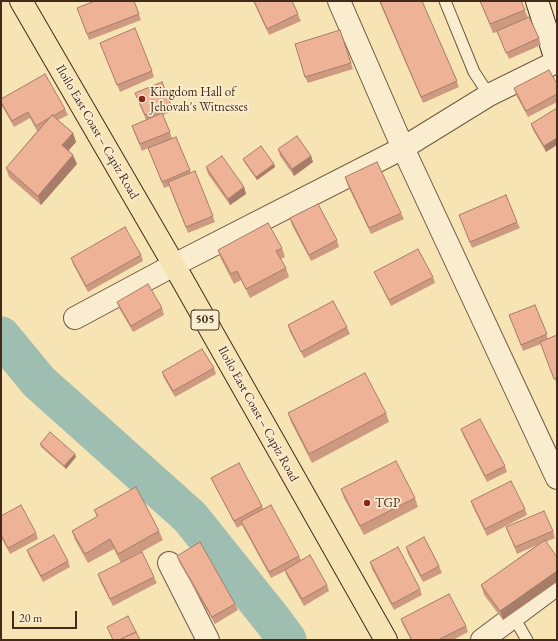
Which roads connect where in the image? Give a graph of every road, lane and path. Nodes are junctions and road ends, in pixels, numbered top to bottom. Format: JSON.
{"nodes":[{"id":1,"x":21,"y":1,"type":"edge"},
{"id":2,"x":339,"y":1,"type":"edge"},
{"id":3,"x":445,"y":1,"type":"edge"},
{"id":4,"x":537,"y":1,"type":"edge"},
{"id":5,"x":556,"y":62,"type":"edge"},
{"id":6,"x":489,"y":95,"type":"junction"},
{"id":7,"x":403,"y":148,"type":"junction"},
{"id":8,"x":174,"y":265,"type":"junction"},
{"id":9,"x":75,"y":318,"type":"dead end"},
{"id":10,"x":557,"y":478,"type":"edge"},
{"id":11,"x":169,"y":562,"type":"dead end"},
{"id":12,"x":557,"y":584,"type":"edge"},
{"id":13,"x":513,"y":616,"type":"junction"},
{"id":14,"x":208,"y":640,"type":"edge"},
{"id":15,"x":386,"y":640,"type":"edge"},
{"id":16,"x":482,"y":640,"type":"edge"},
{"id":17,"x":527,"y":640,"type":"edge"}],
"edges":[{"from":1,"to":8,"type":"main road","name":"Iloilo East Coast – Capiz Road","number":"505"},
{"from":2,"to":7,"type":"street"},
{"from":3,"to":6,"type":"lane"},
{"from":4,"to":5,"type":"street"},
{"from":5,"to":6,"type":"street"},
{"from":6,"to":7,"type":"street"},
{"from":7,"to":8,"type":"street"},
{"from":7,"to":10,"type":"street"},
{"from":8,"to":9,"type":"street"},
{"from":8,"to":15,"type":"main road","name":"Iloilo East Coast – Capiz Road","number":"505"},
{"from":11,"to":14,"type":"street"},
{"from":12,"to":13,"type":"street"},
{"from":13,"to":16,"type":"street"},
{"from":13,"to":17,"type":"lane"}]}
